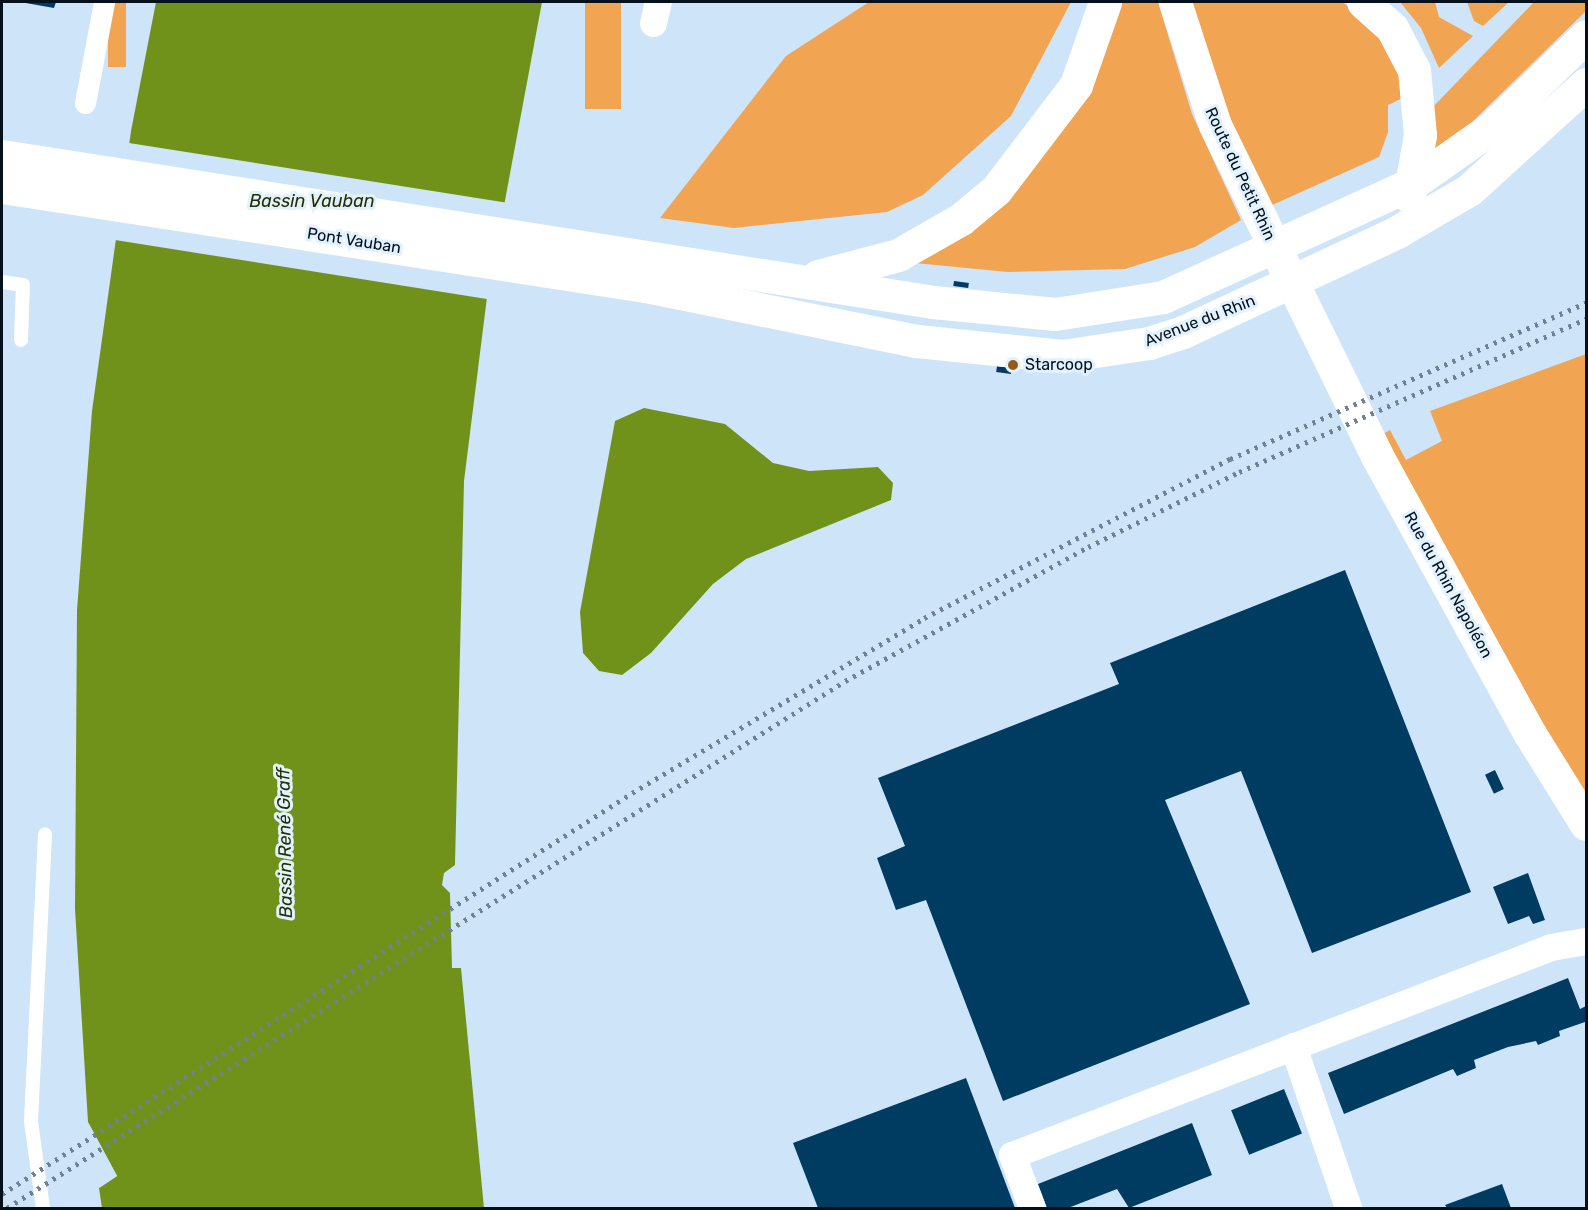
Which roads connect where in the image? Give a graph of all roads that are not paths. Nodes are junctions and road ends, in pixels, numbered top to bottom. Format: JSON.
{"nodes":[{"id":1,"x":104,"y":2,"type":"edge"},
{"id":2,"x":1105,"y":2,"type":"edge"},
{"id":3,"x":1175,"y":2,"type":"edge"},
{"id":4,"x":1364,"y":2,"type":"edge"},
{"id":5,"x":1587,"y":36,"type":"edge"},
{"id":6,"x":1587,"y":84,"type":"edge"},
{"id":7,"x":85,"y":102,"type":"dead end"},
{"id":8,"x":2,"y":156,"type":"edge"},
{"id":9,"x":64,"y":181,"type":"junction"},
{"id":10,"x":1413,"y":183,"type":"junction"},
{"id":11,"x":2,"y":187,"type":"edge"},
{"id":12,"x":1397,"y":232,"type":"junction"},
{"id":13,"x":648,"y":272,"type":"junction"},
{"id":14,"x":796,"y":279,"type":"junction"},
{"id":15,"x":2,"y":282,"type":"edge"},
{"id":16,"x":21,"y":340,"type":"dead end"},
{"id":17,"x":1320,"y":341,"type":"joint"},
{"id":18,"x":1587,"y":824,"type":"edge"},
{"id":19,"x":45,"y":834,"type":"dead end"},
{"id":20,"x":1587,"y":941,"type":"edge"},
{"id":21,"x":1293,"y":1046,"type":"junction"},
{"id":22,"x":44,"y":1209,"type":"edge"},
{"id":23,"x":1032,"y":1209,"type":"edge"},
{"id":24,"x":1348,"y":1209,"type":"edge"}],
"edges":[{"from":1,"to":7,"type":"street"},
{"from":2,"to":14,"type":"main road"},
{"from":3,"to":17,"type":"main road","name":"Route du Petit Rhin"},
{"from":4,"to":10,"type":"main road"},
{"from":5,"to":10,"type":"main road"},
{"from":6,"to":12,"type":"main road","name":"Avenue du Rhin"},
{"from":8,"to":9,"type":"main road"},
{"from":9,"to":11,"type":"main road"},
{"from":9,"to":13,"type":"main road","name":"Pont Vauban"},
{"from":10,"to":12,"type":"main road"},
{"from":10,"to":14,"type":"main road"},
{"from":12,"to":13,"type":"main road","name":"Avenue du Rhin"},
{"from":13,"to":14,"type":"main road"},
{"from":15,"to":16,"type":"lane"},
{"from":17,"to":18,"type":"main road","name":"Rue du Rhin Napoléon"},
{"from":19,"to":22,"type":"lane"},
{"from":20,"to":21,"type":"street"},
{"from":21,"to":23,"type":"street"},
{"from":21,"to":24,"type":"street"}]}
